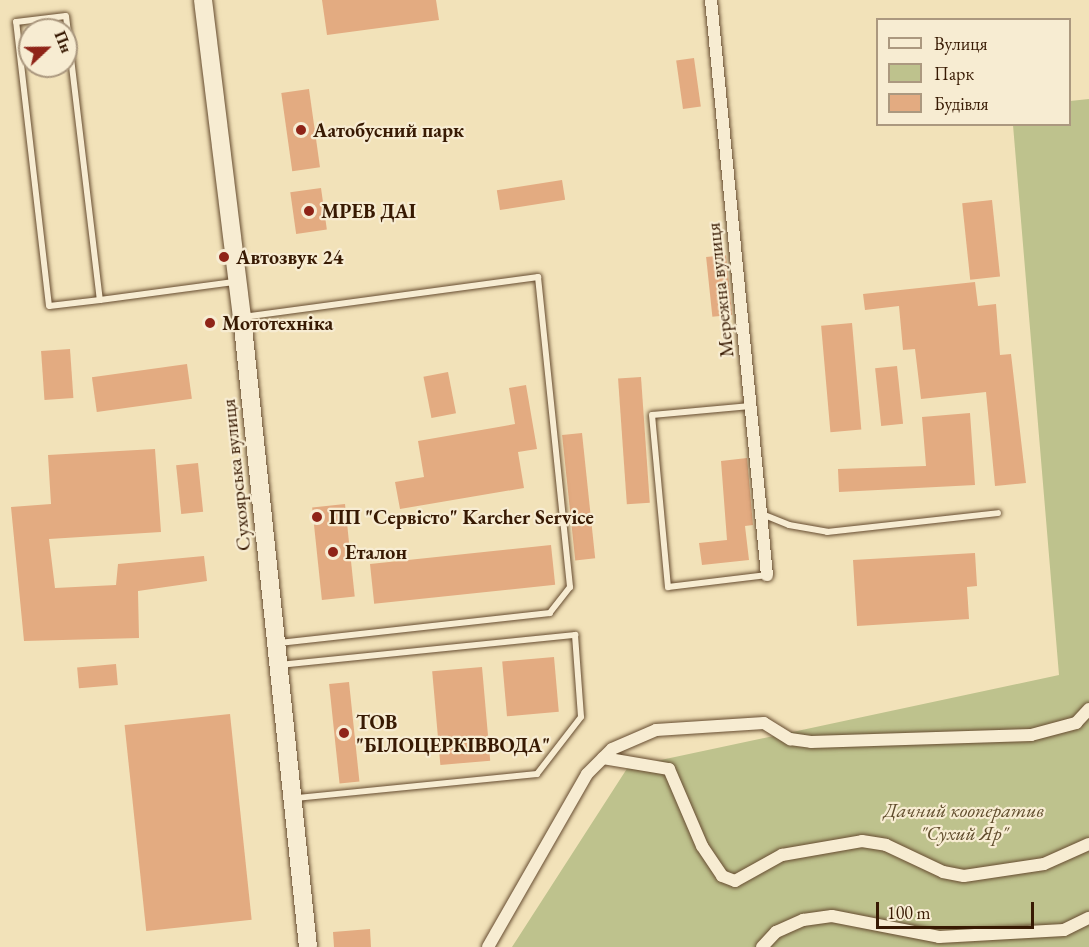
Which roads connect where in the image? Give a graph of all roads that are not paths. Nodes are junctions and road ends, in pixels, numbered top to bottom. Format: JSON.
{"nodes":[{"id":1,"x":203,"y":0,"type":"edge"},
{"id":2,"x":711,"y":0,"type":"edge"},
{"id":3,"x":238,"y":282,"type":"junction"},
{"id":4,"x":100,"y":300,"type":"junction"},
{"id":5,"x":242,"y":317,"type":"junction"},
{"id":6,"x":751,"y":406,"type":"junction"},
{"id":7,"x":998,"y":513,"type":"dead end"},
{"id":8,"x":761,"y":514,"type":"junction"},
{"id":9,"x":767,"y":575,"type":"joint"},
{"id":10,"x":276,"y":643,"type":"junction"},
{"id":11,"x":279,"y":665,"type":"junction"},
{"id":12,"x":1089,"y":709,"type":"edge"},
{"id":13,"x":603,"y":758,"type":"junction"},
{"id":14,"x":293,"y":798,"type":"junction"},
{"id":15,"x":1089,"y":844,"type":"edge"},
{"id":16,"x":1089,"y":918,"type":"edge"},
{"id":17,"x":308,"y":947,"type":"edge"},
{"id":18,"x":488,"y":947,"type":"edge"},
{"id":19,"x":762,"y":947,"type":"edge"}],
"edges":[{"from":1,"to":3,"type":"street","name":"Сухоярська вулиця"},
{"from":2,"to":6,"type":"street","name":"Мережна вулиця"},
{"from":3,"to":4,"type":"lane"},
{"from":3,"to":5,"type":"street","name":"Сухоярська вулиця"},
{"from":4,"to":4,"type":"lane"},
{"from":5,"to":10,"type":"street","name":"Сухоярська вулиця"},
{"from":5,"to":10,"type":"lane"},
{"from":6,"to":8,"type":"street","name":"Мережна вулиця"},
{"from":6,"to":9,"type":"lane"},
{"from":7,"to":8,"type":"lane"},
{"from":8,"to":9,"type":"street","name":"Мережна вулиця"},
{"from":10,"to":11,"type":"street","name":"Сухоярська вулиця"},
{"from":11,"to":14,"type":"street","name":"Сухоярська вулиця"},
{"from":11,"to":14,"type":"lane"},
{"from":12,"to":13,"type":"street"},
{"from":13,"to":15,"type":"street"},
{"from":13,"to":18,"type":"street"},
{"from":14,"to":17,"type":"street","name":"Сухоярська вулиця"},
{"from":16,"to":19,"type":"street"}]}
